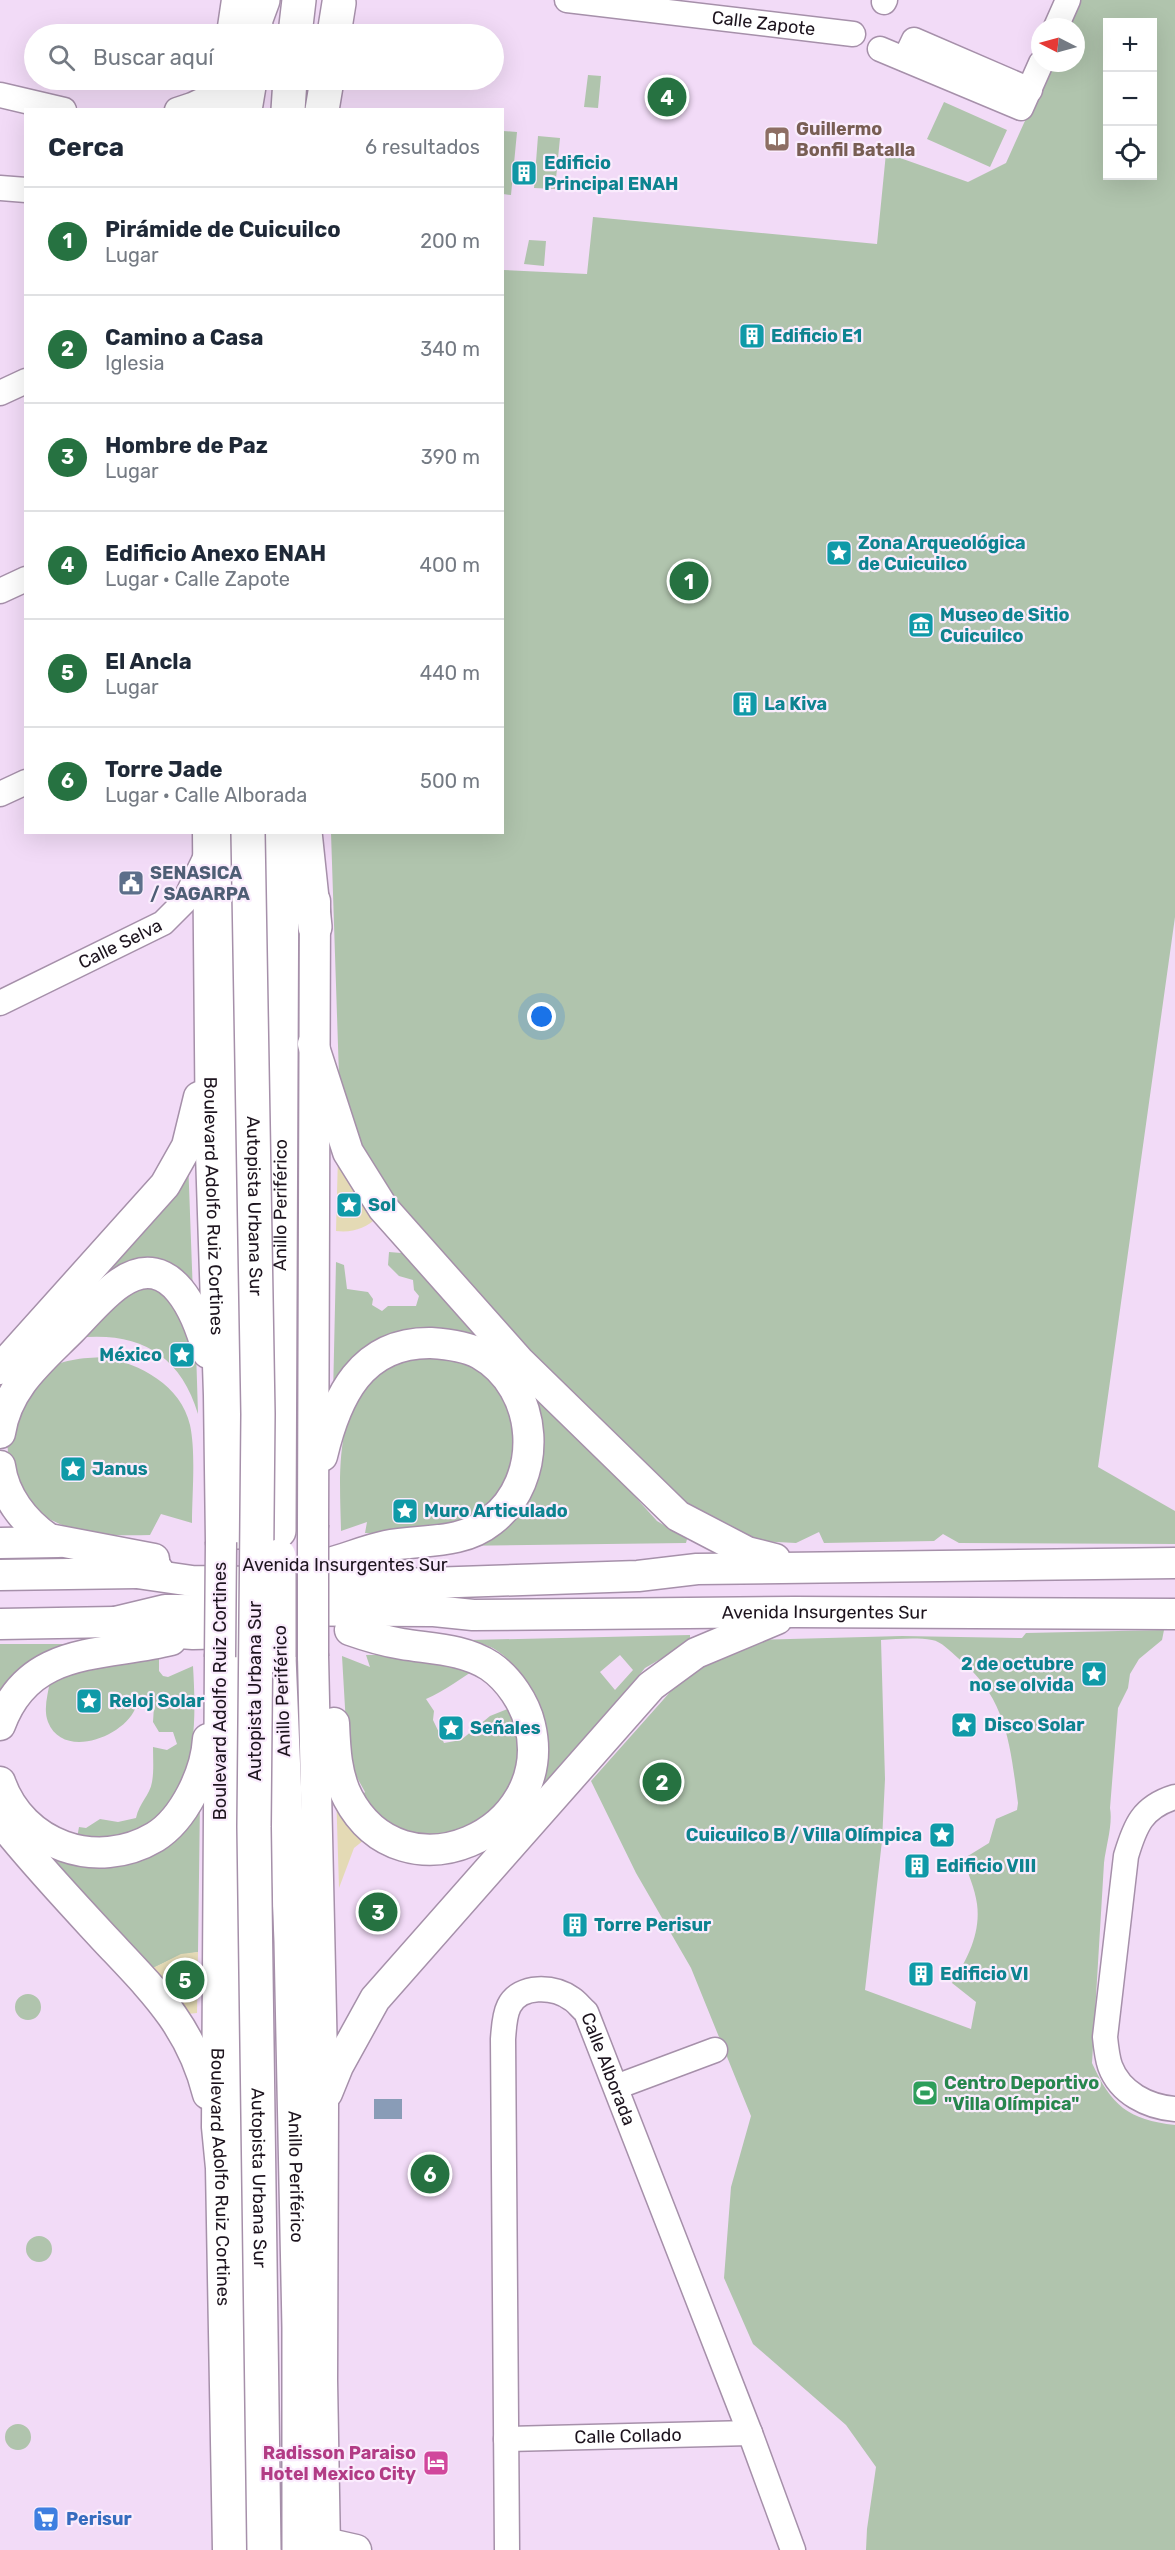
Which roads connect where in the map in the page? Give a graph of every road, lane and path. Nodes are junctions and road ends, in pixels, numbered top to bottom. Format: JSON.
{"nodes":[{"id":1,"x":237,"y":0,"type":"edge"},
{"id":2,"x":264,"y":0,"type":"edge"},
{"id":3,"x":279,"y":0,"type":"edge"},
{"id":4,"x":299,"y":0,"type":"edge"},
{"id":5,"x":574,"y":0,"type":"edge"},
{"id":6,"x":1068,"y":0,"type":"edge"},
{"id":7,"x":330,"y":1,"type":"edge"},
{"id":8,"x":1060,"y":18,"type":"edge"},
{"id":9,"x":233,"y":24,"type":"edge"},
{"id":10,"x":256,"y":24,"type":"edge"},
{"id":11,"x":263,"y":24,"type":"edge"},
{"id":12,"x":277,"y":24,"type":"edge"},
{"id":13,"x":296,"y":24,"type":"edge"},
{"id":14,"x":315,"y":24,"type":"edge"},
{"id":15,"x":334,"y":24,"type":"edge"},
{"id":16,"x":853,"y":34,"type":"dead end"},
{"id":17,"x":880,"y":49,"type":"dead end"},
{"id":18,"x":1037,"y":72,"type":"edge"},
{"id":19,"x":259,"y":90,"type":"edge"},
{"id":20,"x":270,"y":90,"type":"edge"},
{"id":21,"x":289,"y":90,"type":"edge"},
{"id":22,"x":305,"y":90,"type":"edge"},
{"id":23,"x":325,"y":90,"type":"edge"},
{"id":24,"x":334,"y":90,"type":"edge"},
{"id":25,"x":234,"y":93,"type":"edge"},
{"id":26,"x":0,"y":95,"type":"edge"},
{"id":27,"x":55,"y":108,"type":"edge"},
{"id":28,"x":183,"y":108,"type":"edge"},
{"id":29,"x":258,"y":108,"type":"edge"},
{"id":30,"x":268,"y":108,"type":"edge"},
{"id":31,"x":288,"y":108,"type":"edge"},
{"id":32,"x":304,"y":108,"type":"edge"},
{"id":33,"x":322,"y":108,"type":"edge"},
{"id":34,"x":333,"y":108,"type":"edge"},
{"id":35,"x":0,"y":188,"type":"edge"},
{"id":36,"x":24,"y":190,"type":"edge"},
{"id":37,"x":24,"y":382,"type":"edge"},
{"id":38,"x":0,"y":393,"type":"edge"},
{"id":39,"x":24,"y":580,"type":"edge"},
{"id":40,"x":0,"y":591,"type":"edge"},
{"id":41,"x":24,"y":783,"type":"edge"},
{"id":42,"x":0,"y":794,"type":"edge"},
{"id":43,"x":248,"y":834,"type":"edge"},
{"id":44,"x":264,"y":834,"type":"edge"},
{"id":45,"x":282,"y":834,"type":"edge"},
{"id":46,"x":305,"y":834,"type":"edge"},
{"id":47,"x":315,"y":834,"type":"edge"},
{"id":48,"x":215,"y":838,"type":"edge"},
{"id":49,"x":315,"y":927,"type":"junction"},
{"id":50,"x":0,"y":1003,"type":"edge"},
{"id":51,"x":313,"y":1044,"type":"junction"},
{"id":52,"x":209,"y":1056,"type":"junction"},
{"id":53,"x":0,"y":1370,"type":"edge"},
{"id":54,"x":219,"y":1395,"type":"junction"},
{"id":55,"x":0,"y":1433,"type":"edge"},
{"id":56,"x":0,"y":1466,"type":"edge"},
{"id":57,"x":313,"y":1511,"type":"junction"},
{"id":58,"x":229,"y":1537,"type":"junction"},
{"id":59,"x":58,"y":1542,"type":"junction"},
{"id":60,"x":0,"y":1543,"type":"edge"},
{"id":61,"x":330,"y":1563,"type":"junction"},
{"id":62,"x":1175,"y":1563,"type":"edge"},
{"id":63,"x":193,"y":1565,"type":"junction"},
{"id":64,"x":807,"y":1567,"type":"junction"},
{"id":65,"x":697,"y":1569,"type":"junction"},
{"id":66,"x":137,"y":1573,"type":"junction"},
{"id":67,"x":0,"y":1575,"type":"edge"},
{"id":68,"x":795,"y":1612,"type":"junction"},
{"id":69,"x":1175,"y":1614,"type":"edge"},
{"id":70,"x":472,"y":1615,"type":"junction"},
{"id":71,"x":115,"y":1622,"type":"junction"},
{"id":72,"x":0,"y":1624,"type":"edge"},
{"id":73,"x":350,"y":1630,"type":"junction"},
{"id":74,"x":194,"y":1634,"type":"junction"},
{"id":75,"x":313,"y":1656,"type":"junction"},
{"id":76,"x":226,"y":1658,"type":"junction"},
{"id":77,"x":0,"y":1725,"type":"edge"},
{"id":78,"x":0,"y":1782,"type":"edge"},
{"id":79,"x":1175,"y":1797,"type":"edge"},
{"id":80,"x":0,"y":1820,"type":"edge"},
{"id":81,"x":238,"y":1895,"type":"junction"},
{"id":82,"x":716,"y":2050,"type":"dead end"},
{"id":83,"x":616,"y":2087,"type":"junction"},
{"id":84,"x":323,"y":2104,"type":"junction"},
{"id":85,"x":1175,"y":2109,"type":"edge"},
{"id":86,"x":217,"y":2127,"type":"junction"},
{"id":87,"x":221,"y":2168,"type":"junction"},
{"id":88,"x":297,"y":2222,"type":"junction"},
{"id":89,"x":322,"y":2380,"type":"junction"},
{"id":90,"x":750,"y":2433,"type":"junction"},
{"id":91,"x":506,"y":2439,"type":"junction"},
{"id":92,"x":316,"y":2548,"type":"edge"},
{"id":93,"x":228,"y":2550,"type":"edge"},
{"id":94,"x":245,"y":2550,"type":"edge"},
{"id":95,"x":264,"y":2550,"type":"edge"},
{"id":96,"x":277,"y":2550,"type":"edge"},
{"id":97,"x":356,"y":2550,"type":"edge"},
{"id":98,"x":507,"y":2550,"type":"edge"},
{"id":99,"x":793,"y":2550,"type":"edge"}],
"edges":[{"from":1,"to":9,"type":"main road"},
{"from":2,"to":10,"type":"highway"},
{"from":2,"to":11,"type":"highway"},
{"from":3,"to":12,"type":"highway"},
{"from":4,"to":13,"type":"highway"},
{"from":5,"to":16,"type":"street","name":"Calle Zapote"},
{"from":6,"to":8,"type":"street"},
{"from":7,"to":14,"type":"highway"},
{"from":7,"to":15,"type":"highway"},
{"from":17,"to":18,"type":"street"},
{"from":19,"to":29,"type":"highway"},
{"from":20,"to":30,"type":"highway"},
{"from":21,"to":31,"type":"highway"},
{"from":22,"to":32,"type":"highway"},
{"from":23,"to":33,"type":"highway"},
{"from":24,"to":34,"type":"main road"},
{"from":25,"to":28,"type":"street"},
{"from":26,"to":27,"type":"street"},
{"from":35,"to":36,"type":"street"},
{"from":37,"to":38,"type":"street"},
{"from":39,"to":40,"type":"street"},
{"from":41,"to":42,"type":"street"},
{"from":43,"to":95,"type":"highway","name":"Autopista Urbana Sur","bridge":true},
{"from":44,"to":96,"type":"highway","name":"Autopista Urbana Sur"},
{"from":45,"to":88,"type":"highway","name":"Anillo Periférico","bridge":true},
{"from":46,"to":49,"type":"highway"},
{"from":47,"to":49,"type":"main road"},
{"from":48,"to":50,"type":"street","name":"Calle Selva"},
{"from":48,"to":52,"type":"main road","name":"Boulevard Adolfo Ruiz Cortines"},
{"from":48,"to":58,"type":"highway"},
{"from":49,"to":51,"type":"main road"},
{"from":51,"to":57,"type":"main road"},
{"from":51,"to":64,"type":"main road"},
{"from":52,"to":53,"type":"main road"},
{"from":52,"to":54,"type":"main road","name":"Boulevard Adolfo Ruiz Cortines"},
{"from":54,"to":55,"type":"main road"},
{"from":54,"to":58,"type":"main road","name":"Boulevard Adolfo Ruiz Cortines"},
{"from":56,"to":59,"type":"main road"},
{"from":57,"to":61,"type":"main road"},
{"from":57,"to":75,"type":"main road","bridge":true},
{"from":58,"to":76,"type":"highway"},
{"from":59,"to":60,"type":"main road"},
{"from":59,"to":63,"type":"main road"},
{"from":61,"to":63,"type":"main road","name":"Avenida Insurgentes Sur"},
{"from":61,"to":65,"type":"main road","name":"Avenida Insurgentes Sur"},
{"from":62,"to":64,"type":"main road","name":"Avenida Insurgentes Sur"},
{"from":63,"to":66,"type":"main road","name":"Avenida Insurgentes Sur"},
{"from":64,"to":65,"type":"main road","name":"Avenida Insurgentes Sur"},
{"from":65,"to":66,"type":"main road","name":"Avenida Insurgentes Sur"},
{"from":66,"to":67,"type":"main road","name":"Avenida Insurgentes Sur"},
{"from":68,"to":69,"type":"main road","name":"Avenida Insurgentes Sur"},
{"from":68,"to":70,"type":"main road","name":"Avenida Insurgentes Sur"},
{"from":68,"to":84,"type":"main road"},
{"from":70,"to":71,"type":"main road","name":"Avenida Insurgentes Sur"},
{"from":70,"to":73,"type":"main road","name":"Avenida Insurgentes Sur"},
{"from":71,"to":72,"type":"main road","name":"Avenida Insurgentes Sur"},
{"from":71,"to":74,"type":"main road","name":"Avenida Insurgentes Sur"},
{"from":73,"to":74,"type":"main road","name":"Avenida Insurgentes Sur"},
{"from":73,"to":75,"type":"main road"},
{"from":74,"to":77,"type":"main road"},
{"from":75,"to":84,"type":"main road"},
{"from":76,"to":78,"type":"main road"},
{"from":76,"to":81,"type":"highway"},
{"from":76,"to":86,"type":"main road","name":"Boulevard Adolfo Ruiz Cortines"},
{"from":79,"to":85,"type":"street"},
{"from":80,"to":86,"type":"main road"},
{"from":81,"to":87,"type":"highway"},
{"from":81,"to":94,"type":"highway"},
{"from":82,"to":83,"type":"street"},
{"from":83,"to":90,"type":"street","name":"Calle Alborada"},
{"from":83,"to":91,"type":"street","name":"Calle Alborada"},
{"from":84,"to":89,"type":"main road"},
{"from":86,"to":87,"type":"main road","name":"Boulevard Adolfo Ruiz Cortines"},
{"from":87,"to":93,"type":"main road","name":"Boulevard Adolfo Ruiz Cortines"},
{"from":88,"to":89,"type":"highway"},
{"from":88,"to":92,"type":"highway","name":"Anillo Periférico"},
{"from":89,"to":92,"type":"main road"},
{"from":90,"to":91,"type":"street","name":"Calle Collado"},
{"from":90,"to":99,"type":"street","name":"Calle Alborada"},
{"from":91,"to":98,"type":"street","name":"Calle Alborada"},
{"from":92,"to":97,"type":"main road"}]}
